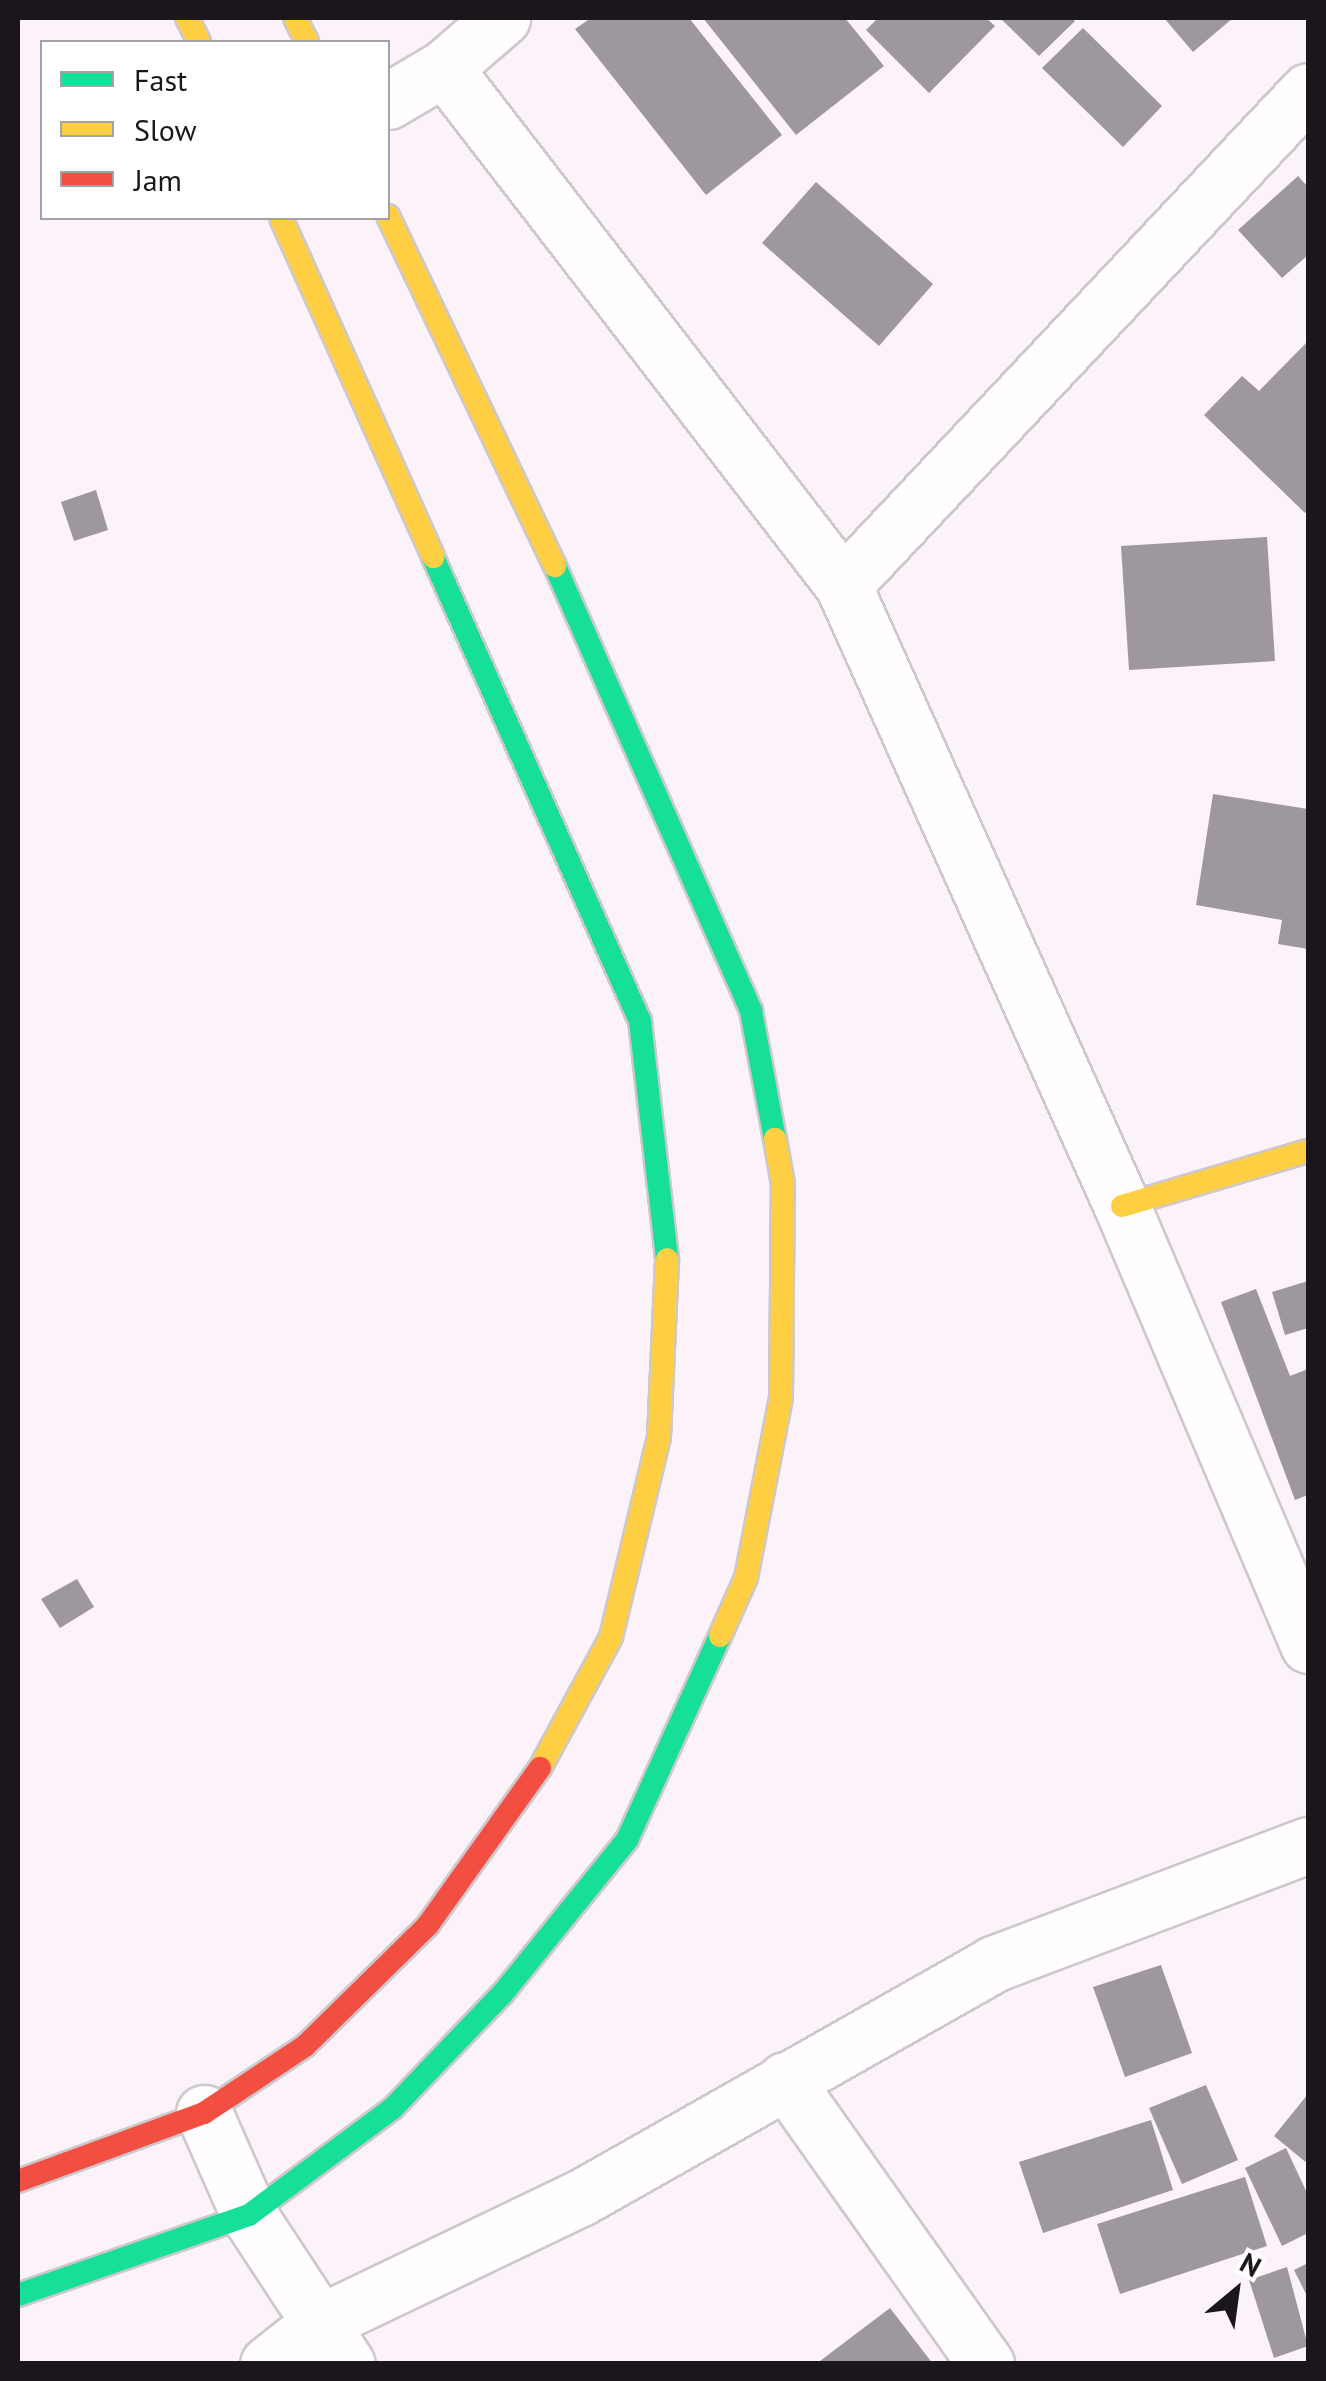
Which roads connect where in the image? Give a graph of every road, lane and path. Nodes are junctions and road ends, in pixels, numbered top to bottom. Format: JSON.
{"nodes":[{"id":1,"x":502,"y":18,"type":"edge"},
{"id":2,"x":444,"y":68,"type":"junction"},
{"id":3,"x":1308,"y":91,"type":"edge"},
{"id":4,"x":390,"y":100,"type":"edge"},
{"id":5,"x":282,"y":220,"type":"edge"},
{"id":6,"x":390,"y":220,"type":"edge"},
{"id":7,"x":843,"y":585,"type":"junction"},
{"id":8,"x":1308,"y":1151,"type":"edge"},
{"id":9,"x":1122,"y":1206,"type":"junction"},
{"id":10,"x":1308,"y":1645,"type":"edge"},
{"id":11,"x":1308,"y":1845,"type":"edge"},
{"id":12,"x":785,"y":2080,"type":"junction"},
{"id":13,"x":204,"y":2113,"type":"junction"},
{"id":14,"x":18,"y":2181,"type":"edge"},
{"id":15,"x":249,"y":2215,"type":"junction"},
{"id":16,"x":18,"y":2295,"type":"edge"},
{"id":17,"x":334,"y":2342,"type":"edge"},
{"id":18,"x":268,"y":2364,"type":"edge"},
{"id":19,"x":986,"y":2364,"type":"edge"}],
"edges":[{"from":1,"to":2,"type":"street"},
{"from":2,"to":4,"type":"street"},
{"from":2,"to":7,"type":"street"},
{"from":3,"to":7,"type":"street"},
{"from":5,"to":13,"type":"main road"},
{"from":6,"to":15,"type":"main road"},
{"from":7,"to":9,"type":"street"},
{"from":8,"to":9,"type":"main road"},
{"from":9,"to":10,"type":"street"},
{"from":11,"to":12,"type":"street"},
{"from":12,"to":17,"type":"street"},
{"from":12,"to":19,"type":"street"},
{"from":13,"to":14,"type":"main road"},
{"from":13,"to":15,"type":"street"},
{"from":15,"to":16,"type":"main road"},
{"from":15,"to":17,"type":"street"},
{"from":17,"to":18,"type":"street"}]}
